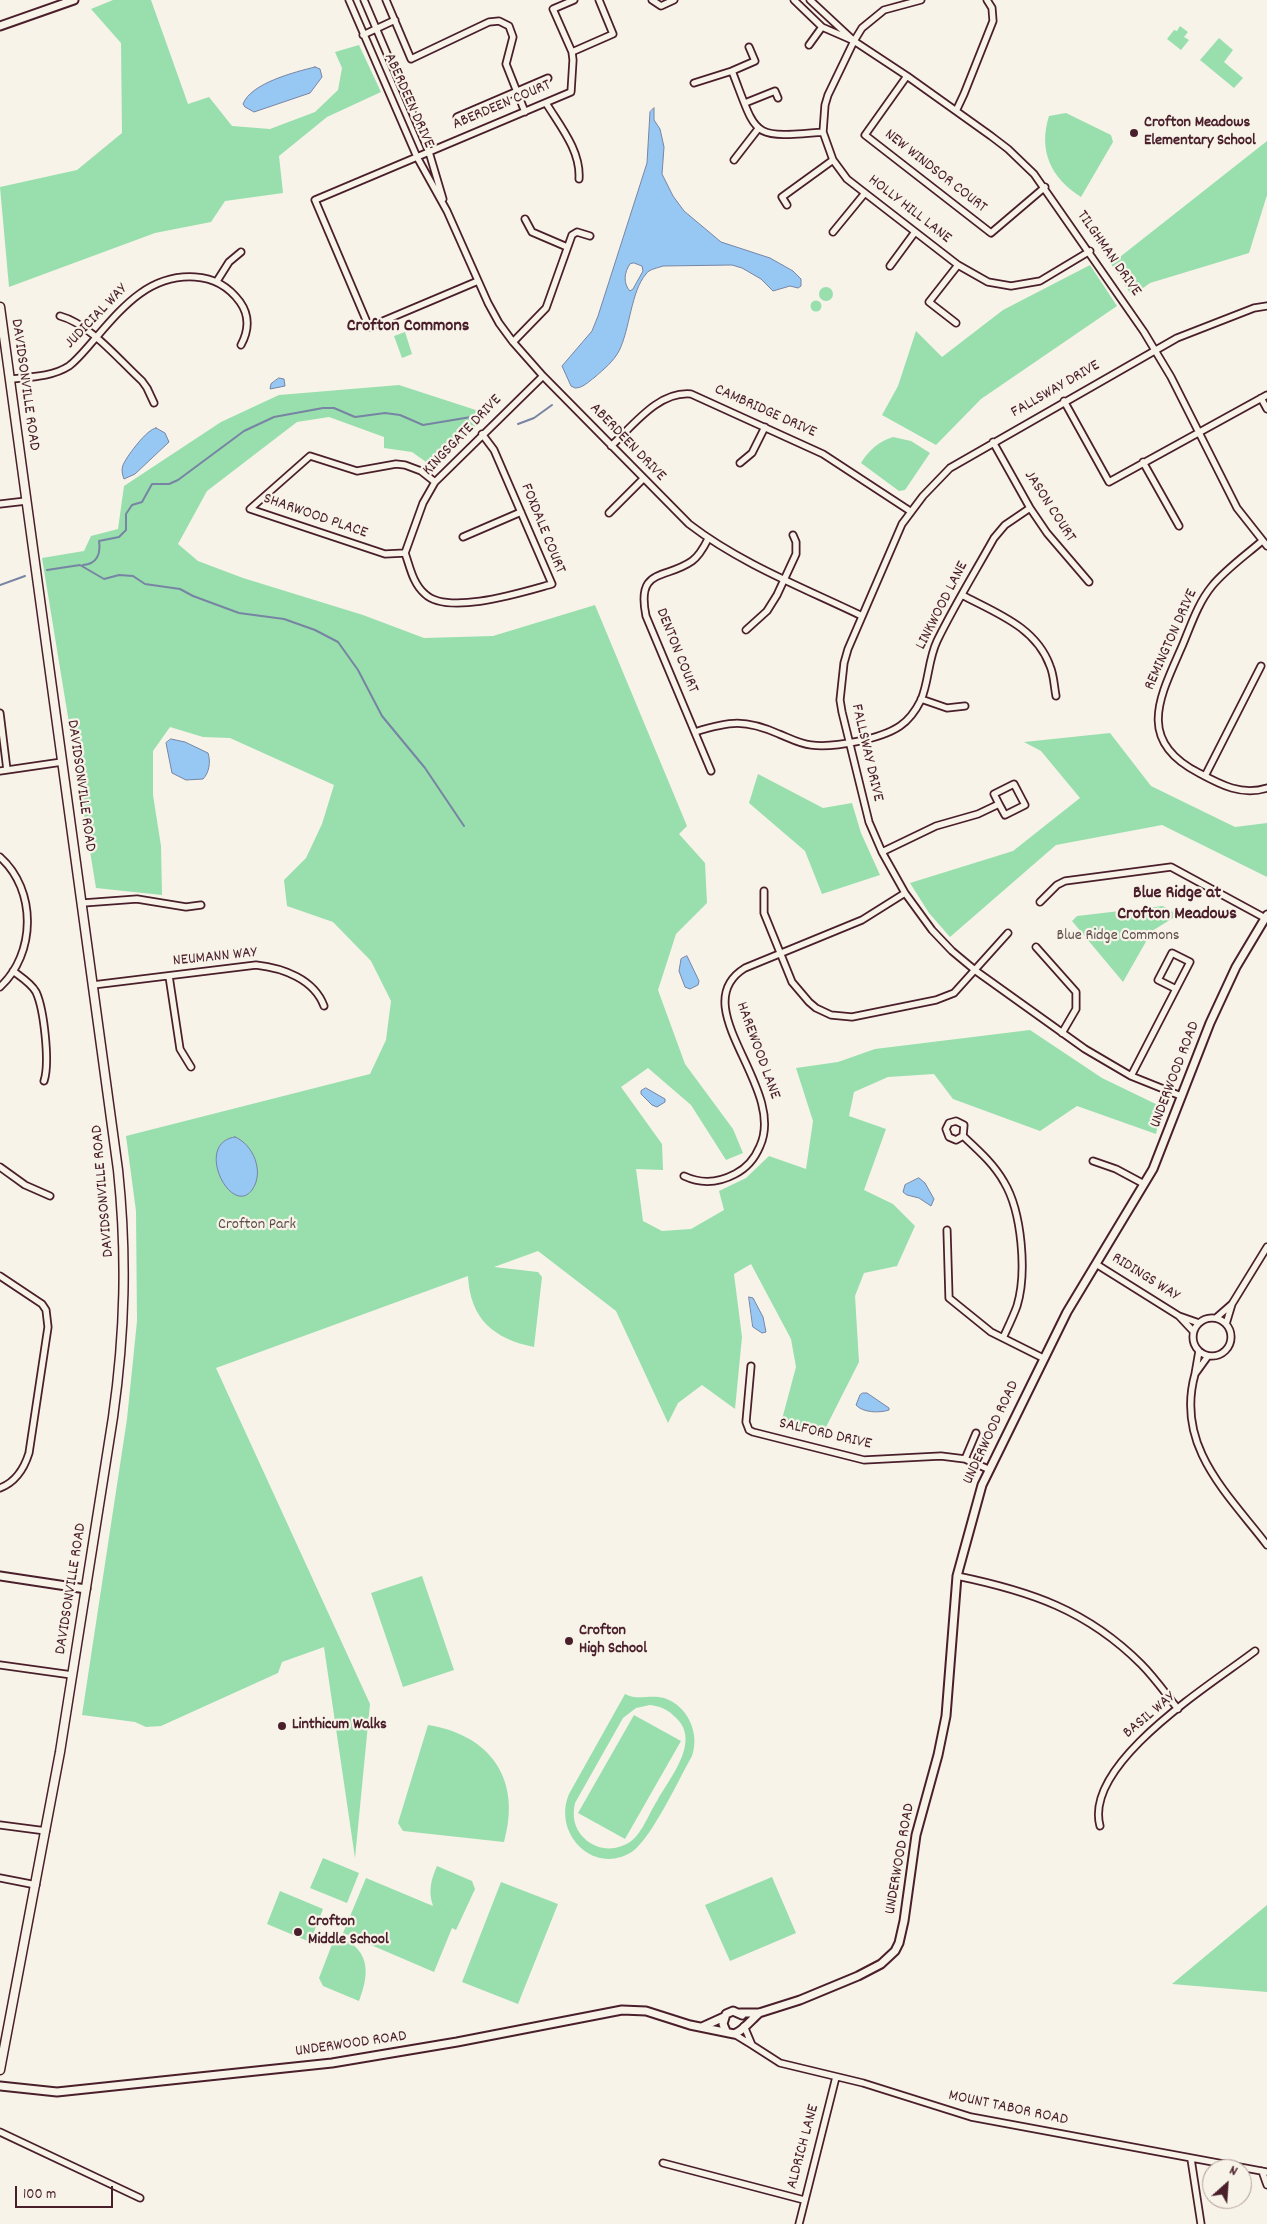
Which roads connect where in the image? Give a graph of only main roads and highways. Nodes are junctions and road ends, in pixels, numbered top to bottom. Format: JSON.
{"nodes":[{"id":1,"x":0,"y":307,"type":"edge"},
{"id":2,"x":0,"y":2070,"type":"edge"}],
"edges":[{"from":1,"to":2,"type":"main road","name":"DAVIDSONVILLE ROAD"}]}
